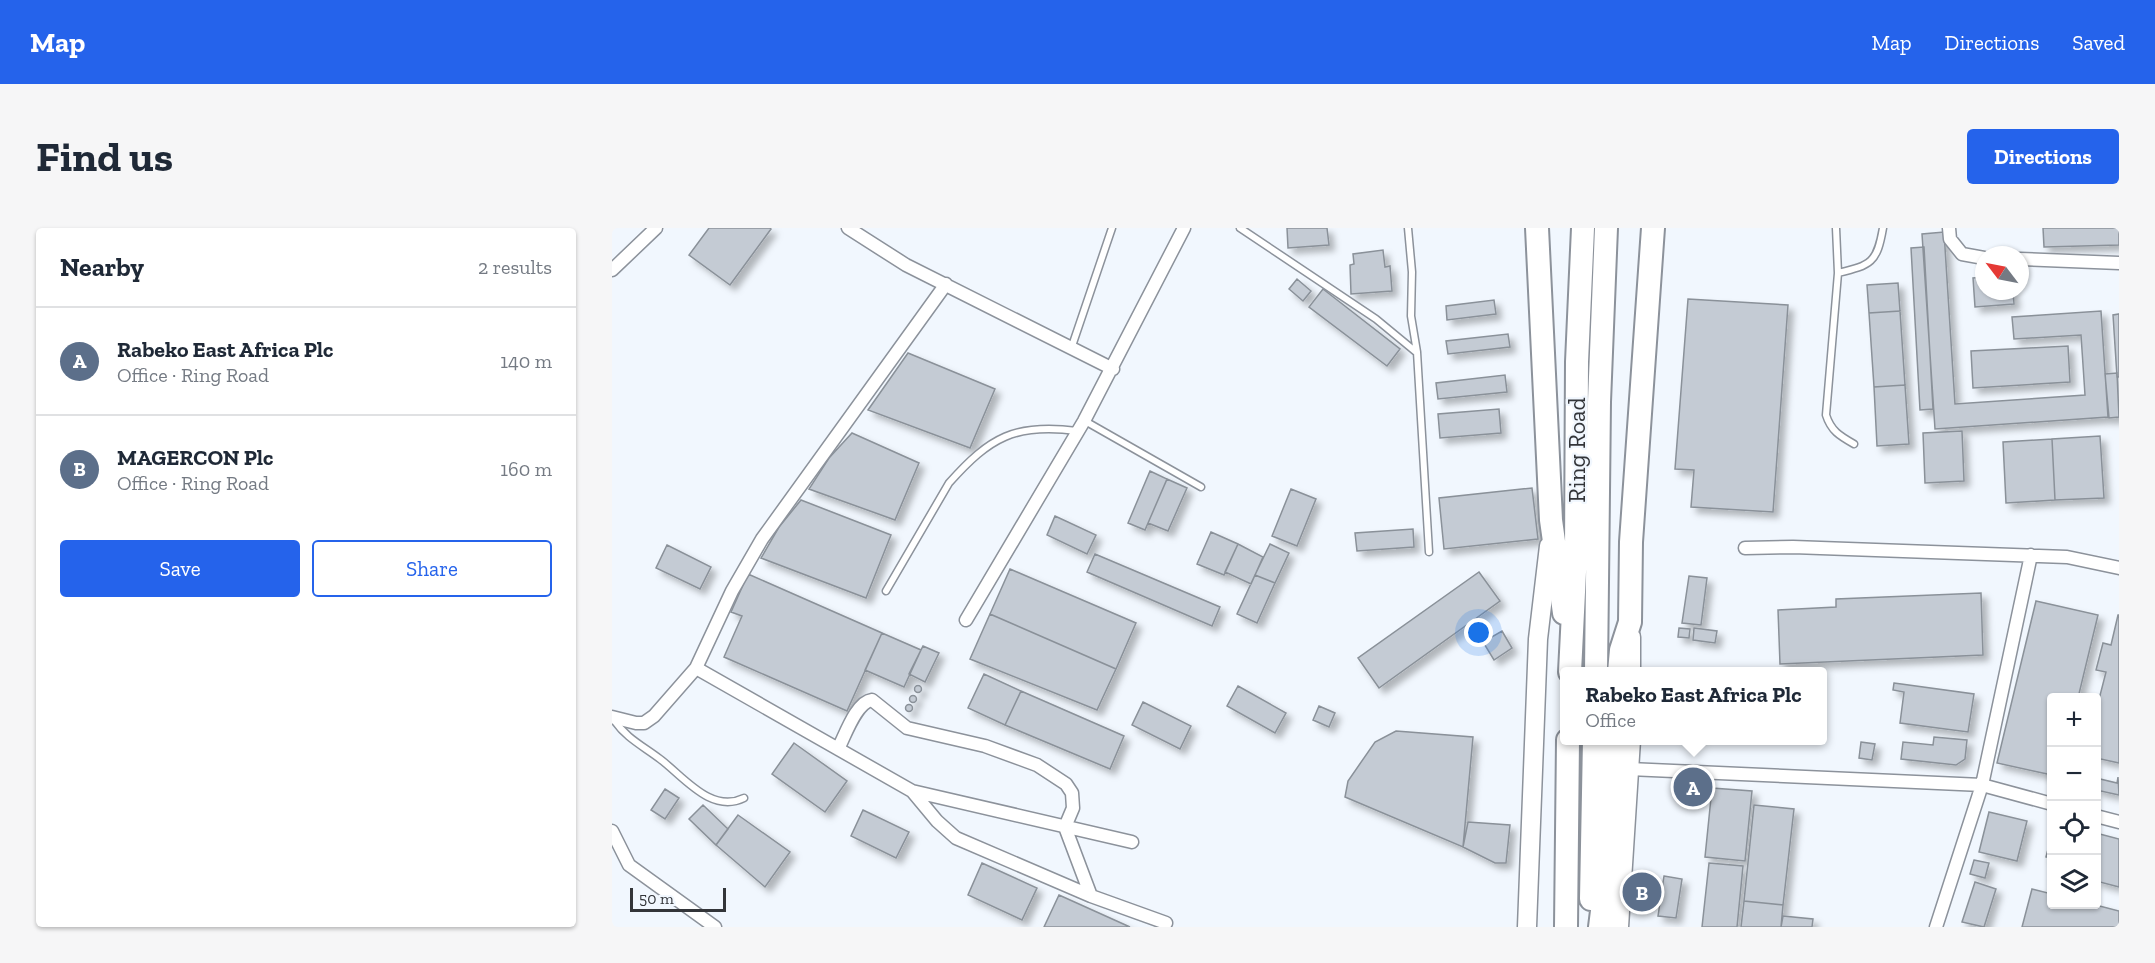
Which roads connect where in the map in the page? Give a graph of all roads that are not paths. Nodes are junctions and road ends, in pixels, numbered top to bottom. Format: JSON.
{"nodes":[{"id":1,"x":656,"y":228,"type":"edge"},
{"id":2,"x":848,"y":228,"type":"edge"},
{"id":3,"x":1112,"y":228,"type":"edge"},
{"id":4,"x":1184,"y":228,"type":"edge"},
{"id":5,"x":1240,"y":228,"type":"edge"},
{"id":6,"x":1408,"y":228,"type":"edge"},
{"id":7,"x":1537,"y":228,"type":"edge"},
{"id":8,"x":1583,"y":228,"type":"edge"},
{"id":9,"x":1606,"y":228,"type":"edge"},
{"id":10,"x":1653,"y":228,"type":"edge"},
{"id":11,"x":1836,"y":228,"type":"edge"},
{"id":12,"x":1883,"y":228,"type":"edge"},
{"id":13,"x":1949,"y":228,"type":"edge"},
{"id":14,"x":1975,"y":256,"type":"edge"},
{"id":15,"x":2029,"y":259,"type":"edge"},
{"id":16,"x":2119,"y":263,"type":"edge"},
{"id":17,"x":612,"y":270,"type":"edge"},
{"id":18,"x":1838,"y":273,"type":"junction"},
{"id":19,"x":946,"y":284,"type":"junction"},
{"id":20,"x":1071,"y":350,"type":"junction"},
{"id":21,"x":1417,"y":352,"type":"junction"},
{"id":22,"x":1113,"y":369,"type":"junction"},
{"id":23,"x":1081,"y":426,"type":"junction"},
{"id":24,"x":1854,"y":444,"type":"dead end"},
{"id":25,"x":1201,"y":487,"type":"dead end"},
{"id":26,"x":1551,"y":520,"type":"junction"},
{"id":27,"x":1744,"y":548,"type":"dead end"},
{"id":28,"x":1429,"y":552,"type":"dead end"},
{"id":29,"x":2031,"y":555,"type":"junction"},
{"id":30,"x":2119,"y":568,"type":"edge"},
{"id":31,"x":886,"y":591,"type":"dead end"},
{"id":32,"x":966,"y":620,"type":"dead end"},
{"id":33,"x":1630,"y":622,"type":"junction"},
{"id":34,"x":1570,"y":664,"type":"edge"},
{"id":35,"x":1596,"y":667,"type":"edge"},
{"id":36,"x":1619,"y":667,"type":"edge"},
{"id":37,"x":1631,"y":667,"type":"edge"},
{"id":38,"x":696,"y":668,"type":"junction"},
{"id":39,"x":612,"y":717,"type":"edge"},
{"id":40,"x":1568,"y":745,"type":"edge"},
{"id":41,"x":1594,"y":745,"type":"edge"},
{"id":42,"x":1614,"y":745,"type":"edge"},
{"id":43,"x":1631,"y":745,"type":"edge"},
{"id":44,"x":838,"y":749,"type":"junction"},
{"id":45,"x":1629,"y":769,"type":"junction"},
{"id":46,"x":1982,"y":785,"type":"junction"},
{"id":47,"x":912,"y":791,"type":"junction"},
{"id":48,"x":744,"y":798,"type":"dead end"},
{"id":49,"x":2047,"y":803,"type":"edge"},
{"id":50,"x":2101,"y":817,"type":"edge"},
{"id":51,"x":2119,"y":822,"type":"edge"},
{"id":52,"x":1065,"y":827,"type":"junction"},
{"id":53,"x":612,"y":831,"type":"edge"},
{"id":54,"x":1132,"y":842,"type":"dead end"},
{"id":55,"x":1091,"y":896,"type":"junction"},
{"id":56,"x":1166,"y":923,"type":"dead end"},
{"id":57,"x":715,"y":927,"type":"edge"},
{"id":58,"x":1527,"y":927,"type":"edge"},
{"id":59,"x":1566,"y":927,"type":"edge"},
{"id":60,"x":1590,"y":927,"type":"edge"},
{"id":61,"x":1600,"y":927,"type":"edge"},
{"id":62,"x":1619,"y":927,"type":"edge"},
{"id":63,"x":1936,"y":927,"type":"edge"}],
"edges":[{"from":1,"to":17,"type":"street"},
{"from":2,"to":19,"type":"street"},
{"from":3,"to":20,"type":"lane"},
{"from":4,"to":22,"type":"street"},
{"from":5,"to":21,"type":"lane"},
{"from":6,"to":21,"type":"lane"},
{"from":7,"to":26,"type":"highway"},
{"from":8,"to":34,"type":"highway","name":"Ring Road"},
{"from":9,"to":35,"type":"highway","name":"Ring Road"},
{"from":10,"to":33,"type":"highway"},
{"from":11,"to":18,"type":"lane"},
{"from":12,"to":18,"type":"lane"},
{"from":13,"to":14,"type":"street"},
{"from":15,"to":16,"type":"street"},
{"from":18,"to":24,"type":"lane"},
{"from":19,"to":20,"type":"street"},
{"from":19,"to":38,"type":"street"},
{"from":20,"to":22,"type":"street"},
{"from":21,"to":28,"type":"lane"},
{"from":22,"to":23,"type":"street"},
{"from":23,"to":25,"type":"lane"},
{"from":23,"to":31,"type":"lane"},
{"from":23,"to":32,"type":"street"},
{"from":26,"to":34,"type":"highway"},
{"from":26,"to":58,"type":"street"},
{"from":27,"to":29,"type":"street"},
{"from":29,"to":30,"type":"street"},
{"from":29,"to":46,"type":"street"},
{"from":33,"to":36,"type":"highway"},
{"from":33,"to":37,"type":"street"},
{"from":38,"to":39,"type":"street"},
{"from":38,"to":44,"type":"street"},
{"from":39,"to":48,"type":"lane"},
{"from":40,"to":59,"type":"highway"},
{"from":41,"to":60,"type":"highway"},
{"from":42,"to":61,"type":"highway"},
{"from":43,"to":45,"type":"street"},
{"from":44,"to":47,"type":"street"},
{"from":44,"to":52,"type":"street"},
{"from":45,"to":46,"type":"street"},
{"from":45,"to":62,"type":"street"},
{"from":46,"to":49,"type":"street"},
{"from":46,"to":63,"type":"street"},
{"from":47,"to":52,"type":"street"},
{"from":47,"to":55,"type":"street"},
{"from":50,"to":51,"type":"street"},
{"from":52,"to":54,"type":"street"},
{"from":52,"to":55,"type":"street"},
{"from":53,"to":57,"type":"street"},
{"from":55,"to":56,"type":"street"}]}
